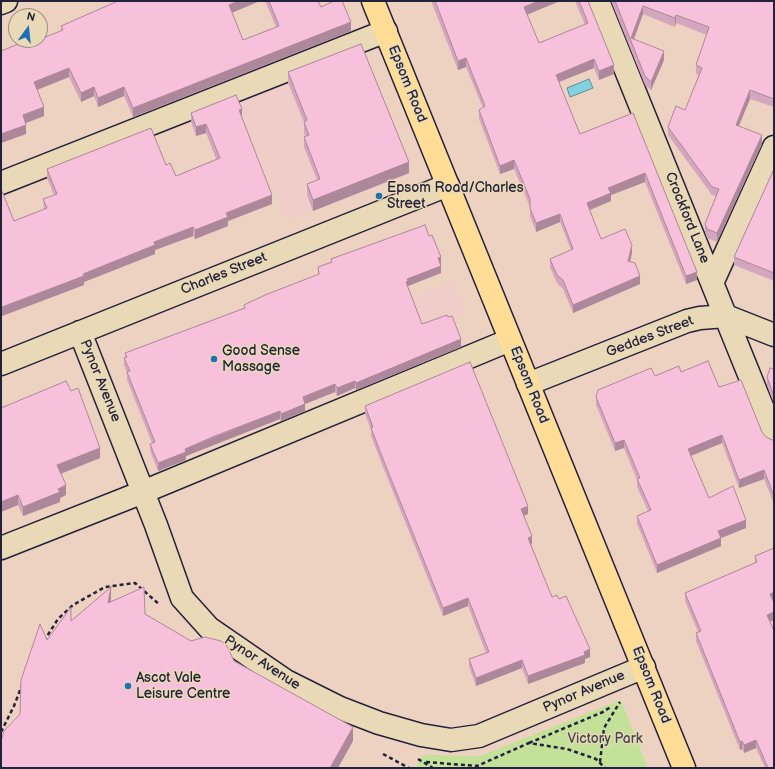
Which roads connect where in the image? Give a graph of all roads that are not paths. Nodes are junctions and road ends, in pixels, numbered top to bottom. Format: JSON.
{"nodes":[{"id":1,"x":6,"y":1,"type":"edge"},
{"id":2,"x":373,"y":1,"type":"edge"},
{"id":3,"x":598,"y":1,"type":"edge"},
{"id":4,"x":1,"y":3,"type":"edge"},
{"id":5,"x":386,"y":31,"type":"junction"},
{"id":6,"x":774,"y":146,"type":"edge"},
{"id":7,"x":1,"y":183,"type":"edge"},
{"id":8,"x":448,"y":185,"type":"junction"},
{"id":9,"x":713,"y":281,"type":"junction"},
{"id":10,"x":726,"y":316,"type":"junction"},
{"id":11,"x":80,"y":332,"type":"junction"},
{"id":12,"x":774,"y":335,"type":"edge"},
{"id":13,"x":510,"y":340,"type":"junction"},
{"id":14,"x":1,"y":364,"type":"edge"},
{"id":15,"x":528,"y":384,"type":"junction"},
{"id":16,"x":774,"y":436,"type":"edge"},
{"id":17,"x":143,"y":492,"type":"junction"},
{"id":18,"x":1,"y":548,"type":"edge"},
{"id":19,"x":644,"y":667,"type":"junction"},
{"id":20,"x":684,"y":768,"type":"edge"}],
"edges":[{"from":1,"to":4,"type":"street"},
{"from":2,"to":5,"type":"main road","name":"Epsom Road"},
{"from":3,"to":9,"type":"street","name":"Crockford Lane"},
{"from":5,"to":7,"type":"street"},
{"from":5,"to":8,"type":"main road","name":"Epsom Road"},
{"from":6,"to":9,"type":"street"},
{"from":8,"to":11,"type":"street","name":"Charles Street"},
{"from":8,"to":13,"type":"main road","name":"Epsom Road"},
{"from":9,"to":10,"type":"street","name":"Crockford Lane"},
{"from":10,"to":12,"type":"street","name":"Geddes Street"},
{"from":10,"to":15,"type":"street","name":"Geddes Street"},
{"from":10,"to":16,"type":"street","name":"Crockford Lane"},
{"from":11,"to":14,"type":"street","name":"Charles Street"},
{"from":11,"to":17,"type":"street","name":"Pynor Avenue"},
{"from":13,"to":15,"type":"main road","name":"Epsom Road"},
{"from":13,"to":17,"type":"street"},
{"from":15,"to":19,"type":"main road","name":"Epsom Road"},
{"from":17,"to":18,"type":"street"},
{"from":17,"to":19,"type":"street","name":"Pynor Avenue"},
{"from":19,"to":20,"type":"main road","name":"Epsom Road"}]}
